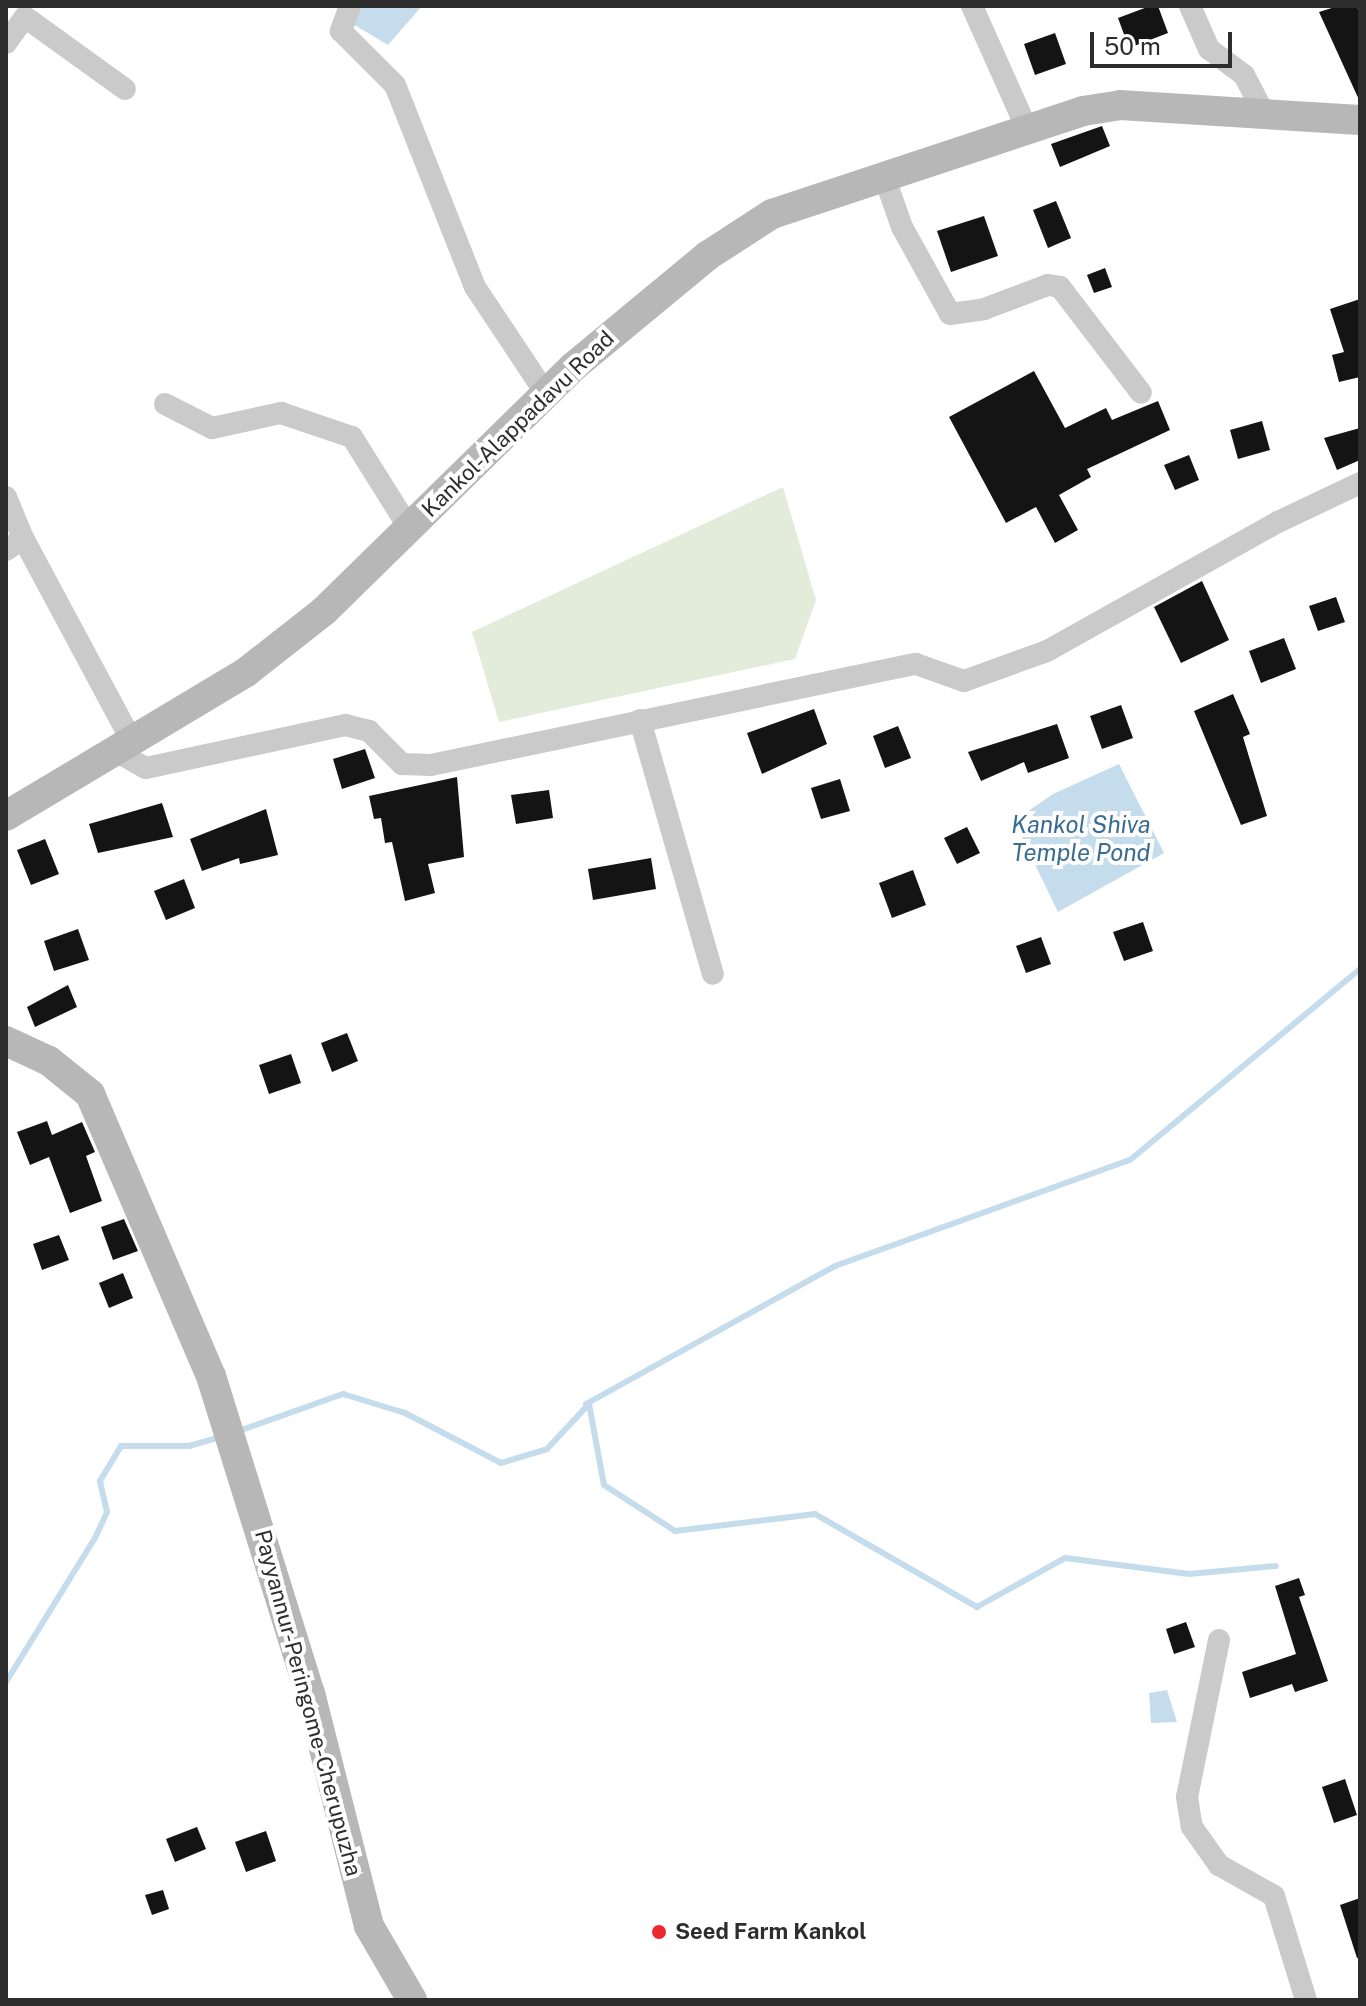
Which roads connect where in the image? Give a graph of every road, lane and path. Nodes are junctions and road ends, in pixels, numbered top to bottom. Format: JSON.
{"nodes":[{"id":1,"x":350,"y":6,"type":"edge"},
{"id":2,"x":972,"y":6,"type":"edge"},
{"id":3,"x":1190,"y":6,"type":"edge"},
{"id":4,"x":6,"y":43,"type":"edge"},
{"id":5,"x":125,"y":89,"type":"dead end"},
{"id":6,"x":1265,"y":115,"type":"junction"},
{"id":7,"x":1360,"y":120,"type":"edge"},
{"id":8,"x":1027,"y":129,"type":"junction"},
{"id":9,"x":884,"y":176,"type":"junction"},
{"id":10,"x":1141,"y":393,"type":"dead end"},
{"id":11,"x":546,"y":394,"type":"junction"},
{"id":12,"x":165,"y":404,"type":"dead end"},
{"id":13,"x":1360,"y":483,"type":"edge"},
{"id":14,"x":6,"y":497,"type":"edge"},
{"id":15,"x":409,"y":528,"type":"junction"},
{"id":16,"x":15,"y":544,"type":"edge"},
{"id":17,"x":640,"y":720,"type":"junction"},
{"id":18,"x":124,"y":746,"type":"junction"},
{"id":19,"x":6,"y":816,"type":"edge"},
{"id":20,"x":713,"y":974,"type":"dead end"},
{"id":21,"x":6,"y":1041,"type":"edge"},
{"id":22,"x":1219,"y":1640,"type":"dead end"},
{"id":23,"x":412,"y":2000,"type":"edge"},
{"id":24,"x":1306,"y":2000,"type":"edge"}],
"edges":[{"from":1,"to":11,"type":"street"},
{"from":2,"to":8,"type":"street"},
{"from":3,"to":6,"type":"street"},
{"from":4,"to":5,"type":"street"},
{"from":6,"to":7,"type":"main road","name":"Kankol-Alappadavu Road"},
{"from":6,"to":8,"type":"main road","name":"Kankol-Alappadavu Road"},
{"from":8,"to":9,"type":"main road","name":"Kankol-Alappadavu Road"},
{"from":9,"to":10,"type":"street"},
{"from":9,"to":11,"type":"main road","name":"Kankol-Alappadavu Road"},
{"from":11,"to":15,"type":"main road","name":"Kankol-Alappadavu Road"},
{"from":12,"to":15,"type":"street"},
{"from":13,"to":17,"type":"street"},
{"from":14,"to":16,"type":"street"},
{"from":15,"to":18,"type":"main road","name":"Kankol-Alappadavu Road"},
{"from":16,"to":18,"type":"street"},
{"from":17,"to":18,"type":"street"},
{"from":17,"to":20,"type":"street"},
{"from":18,"to":19,"type":"main road","name":"Kankol-Alappadavu Road"},
{"from":21,"to":23,"type":"main road","name":"Payyannur-Peringome-Cherupuzha"},
{"from":22,"to":24,"type":"street"}]}
